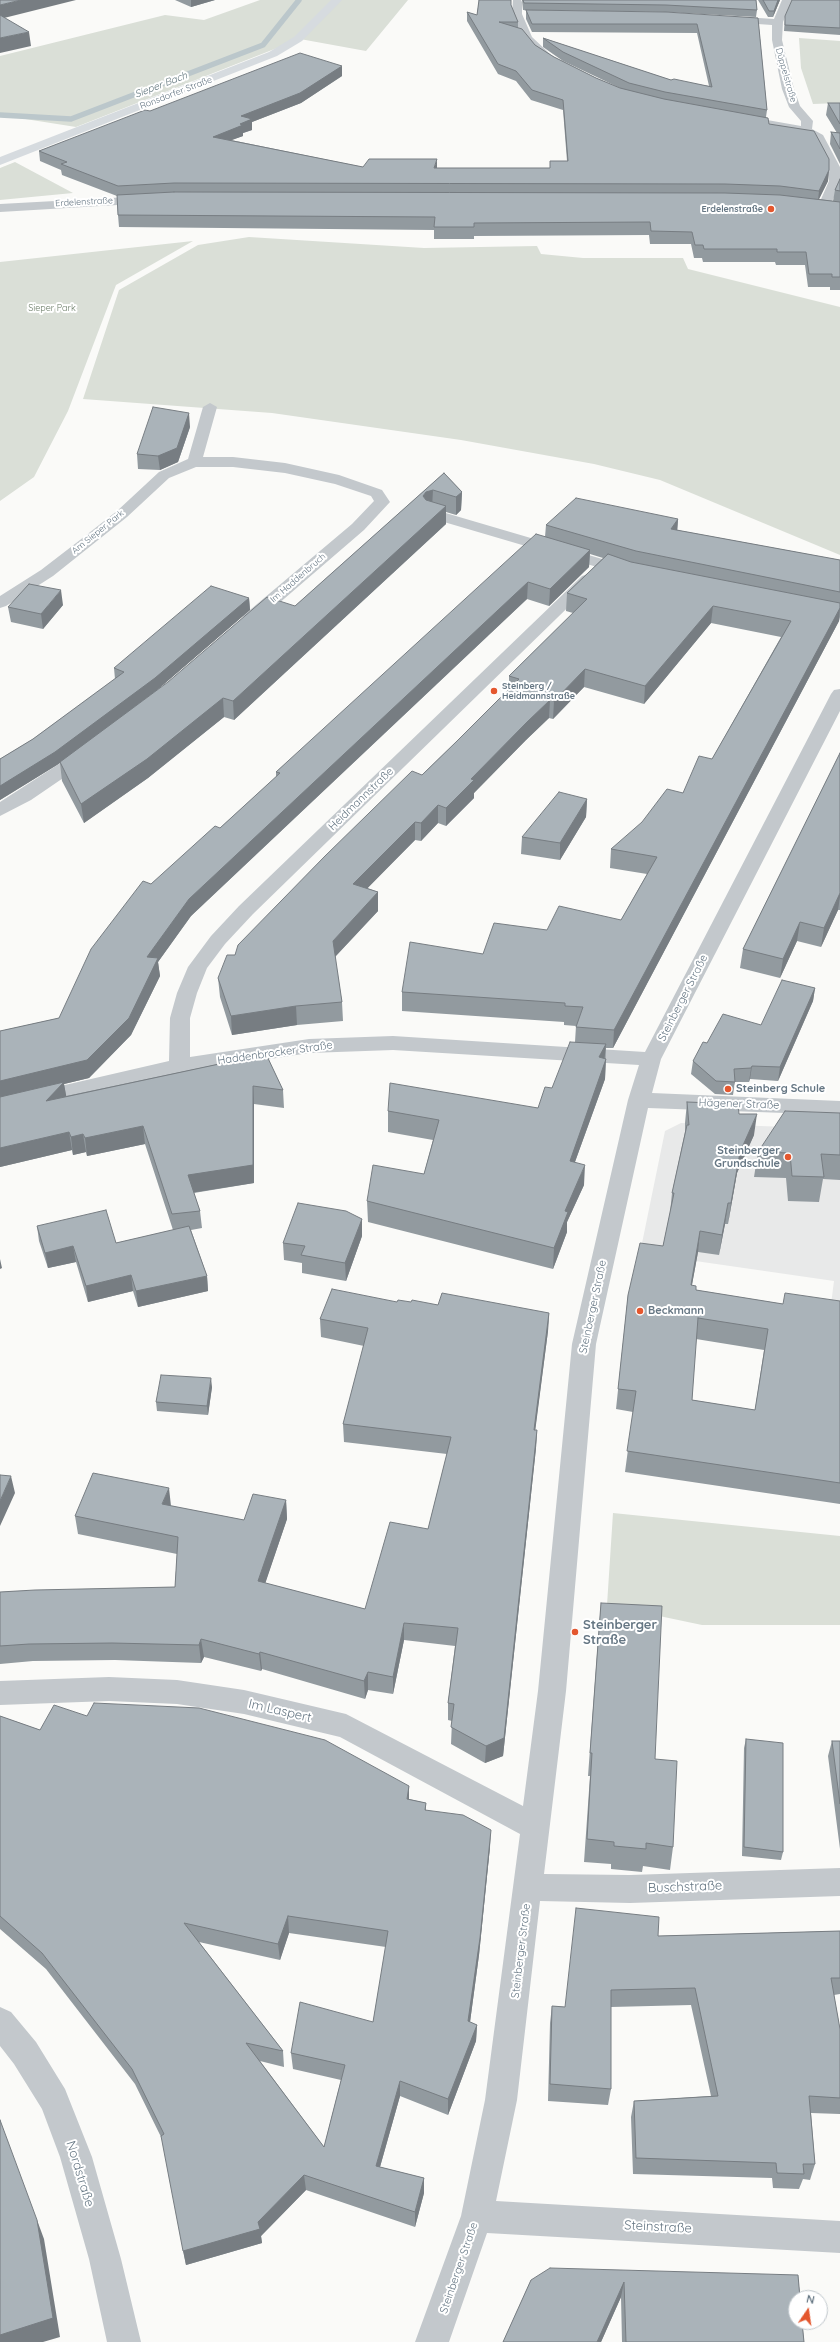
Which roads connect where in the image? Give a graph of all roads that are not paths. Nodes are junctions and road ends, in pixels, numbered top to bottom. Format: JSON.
{"nodes":[{"id":1,"x":337,"y":0,"type":"edge"},
{"id":2,"x":787,"y":0,"type":"edge"},
{"id":3,"x":517,"y":2,"type":"dead end"},
{"id":4,"x":517,"y":14,"type":"junction"},
{"id":5,"x":532,"y":15,"type":"edge"},
{"id":6,"x":716,"y":18,"type":"edge"},
{"id":7,"x":778,"y":22,"type":"junction"},
{"id":8,"x":558,"y":64,"type":"edge"},
{"id":9,"x":724,"y":116,"type":"edge"},
{"id":10,"x":806,"y":130,"type":"junction"},
{"id":11,"x":0,"y":161,"type":"edge"},
{"id":12,"x":161,"y":200,"type":"edge"},
{"id":13,"x":809,"y":205,"type":"edge"},
{"id":14,"x":0,"y":208,"type":"edge"},
{"id":15,"x":210,"y":407,"type":"dead end"},
{"id":16,"x":195,"y":462,"type":"junction"},
{"id":17,"x":382,"y":502,"type":"joint"},
{"id":18,"x":432,"y":514,"type":"edge"},
{"id":19,"x":0,"y":603,"type":"edge"},
{"id":20,"x":238,"y":630,"type":"edge"},
{"id":21,"x":840,"y":694,"type":"edge"},
{"id":22,"x":99,"y":745,"type":"edge"},
{"id":23,"x":0,"y":810,"type":"edge"},
{"id":24,"x":651,"y":1059,"type":"junction"},
{"id":25,"x":179,"y":1066,"type":"junction"},
{"id":26,"x":639,"y":1100,"type":"junction"},
{"id":27,"x":0,"y":1107,"type":"edge"},
{"id":28,"x":840,"y":1108,"type":"edge"},
{"id":29,"x":0,"y":1693,"type":"edge"},
{"id":30,"x":535,"y":1827,"type":"junction"},
{"id":31,"x":840,"y":1882,"type":"edge"},
{"id":32,"x":529,"y":1886,"type":"junction"},
{"id":33,"x":0,"y":2022,"type":"edge"},
{"id":34,"x":477,"y":2216,"type":"junction"},
{"id":35,"x":840,"y":2237,"type":"edge"},
{"id":36,"x":124,"y":2342,"type":"edge"},
{"id":37,"x":432,"y":2342,"type":"edge"}],
"edges":[{"from":1,"to":11,"type":"main road","name":"Ronsdorfer Straße"},
{"from":2,"to":7,"type":"street","name":"Düppelstraße"},
{"from":3,"to":4,"type":"street"},
{"from":4,"to":5,"type":"street"},
{"from":4,"to":8,"type":"street"},
{"from":6,"to":7,"type":"street"},
{"from":7,"to":10,"type":"street","name":"Düppelstraße"},
{"from":9,"to":10,"type":"street"},
{"from":10,"to":13,"type":"street"},
{"from":12,"to":14,"type":"street","name":"Erdelenstraße"},
{"from":15,"to":16,"type":"street"},
{"from":16,"to":17,"type":"street","name":"Am Sieper Park"},
{"from":16,"to":19,"type":"street","name":"Am Sieper Park"},
{"from":17,"to":20,"type":"street","name":"Im Haddenbruch"},
{"from":18,"to":25,"type":"street","name":"Heidmannstraße"},
{"from":21,"to":24,"type":"street","name":"Steinberger Straße"},
{"from":22,"to":23,"type":"street"},
{"from":24,"to":25,"type":"street","name":"Haddenbrocker Straße"},
{"from":24,"to":26,"type":"street","name":"Steinberger Straße"},
{"from":25,"to":27,"type":"street","name":"Haddenbrocker Straße"},
{"from":26,"to":28,"type":"street","name":"Hägener Straße"},
{"from":26,"to":30,"type":"street","name":"Steinberger Straße"},
{"from":29,"to":30,"type":"street","name":"Im Laspert"},
{"from":30,"to":32,"type":"street","name":"Steinberger Straße"},
{"from":31,"to":32,"type":"street","name":"Buschstraße"},
{"from":32,"to":34,"type":"street","name":"Steinberger Straße"},
{"from":33,"to":36,"type":"street","name":"Nordstraße"},
{"from":34,"to":35,"type":"street","name":"Steinstraße"},
{"from":34,"to":37,"type":"street","name":"Steinberger Straße"}]}
